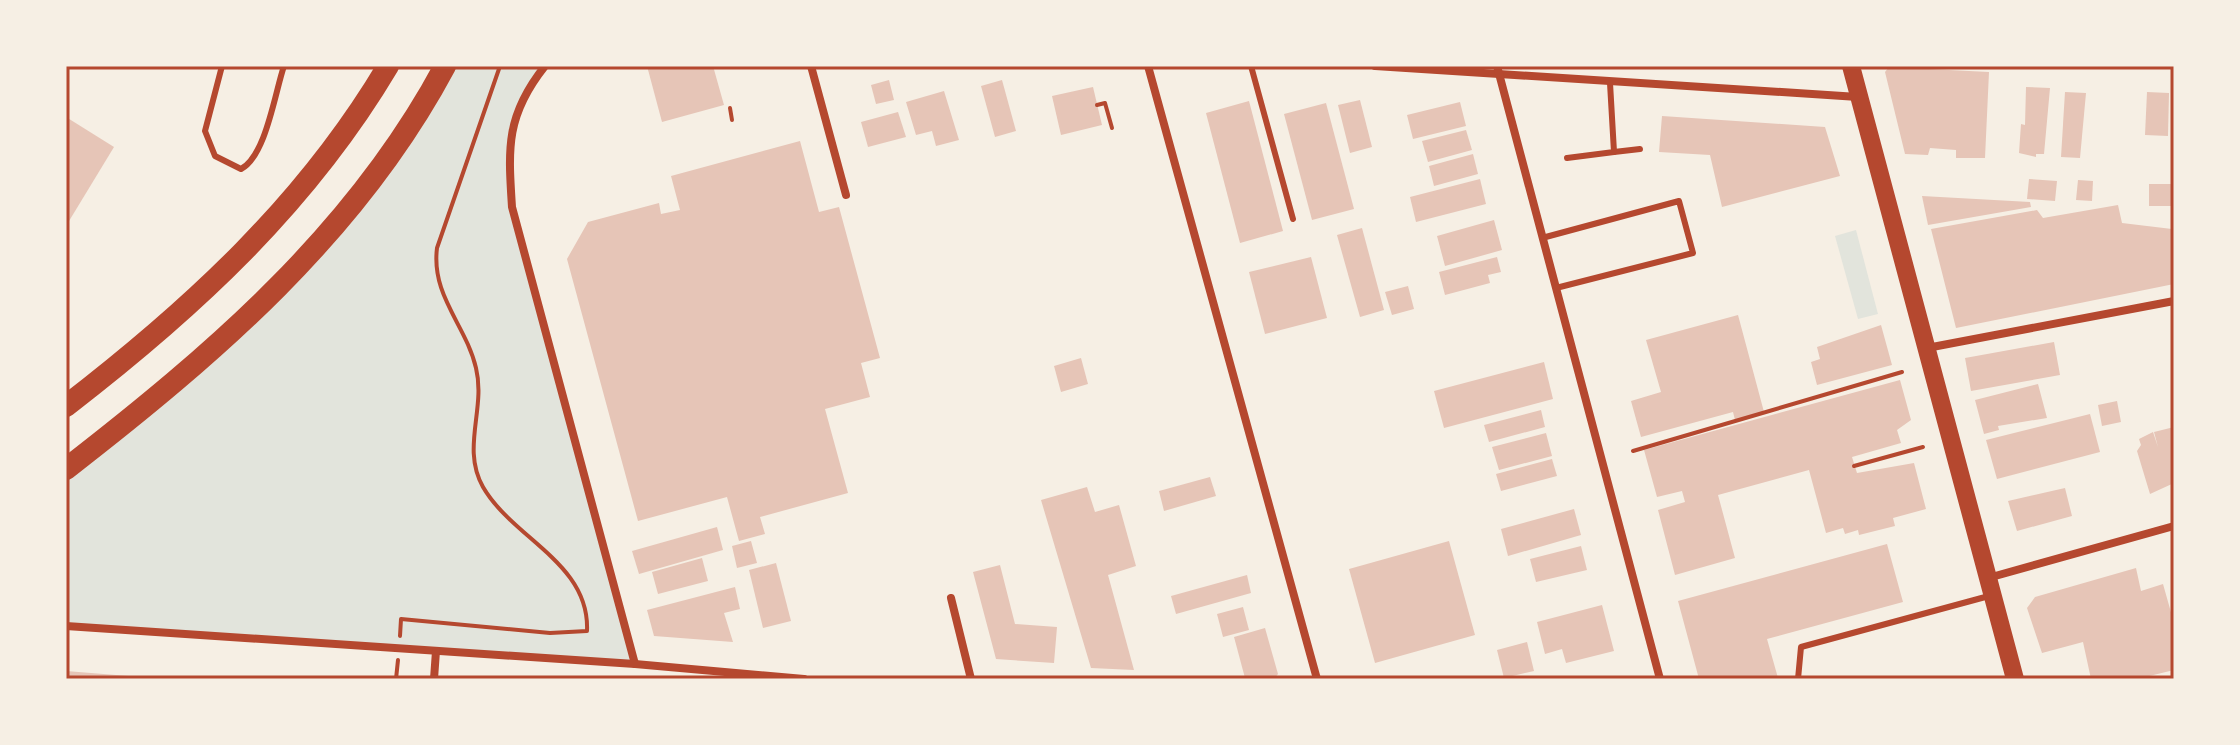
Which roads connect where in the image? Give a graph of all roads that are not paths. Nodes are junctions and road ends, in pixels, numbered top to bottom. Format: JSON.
{"nodes":[{"id":1,"x":222,"y":66,"type":"edge"},
{"id":2,"x":284,"y":66,"type":"edge"},
{"id":3,"x":388,"y":66,"type":"edge"},
{"id":4,"x":445,"y":66,"type":"edge"},
{"id":5,"x":545,"y":66,"type":"edge"},
{"id":6,"x":811,"y":66,"type":"edge"},
{"id":7,"x":1148,"y":66,"type":"edge"},
{"id":8,"x":1251,"y":66,"type":"edge"},
{"id":9,"x":1375,"y":66,"type":"edge"},
{"id":10,"x":1497,"y":66,"type":"edge"},
{"id":11,"x":1851,"y":66,"type":"edge"},
{"id":12,"x":1500,"y":77,"type":"junction"},
{"id":13,"x":1610,"y":83,"type":"junction"},
{"id":14,"x":1859,"y":97,"type":"junction"},
{"id":15,"x":1640,"y":149,"type":"dead end"},
{"id":16,"x":1614,"y":152,"type":"junction"},
{"id":17,"x":1567,"y":158,"type":"dead end"},
{"id":18,"x":846,"y":195,"type":"dead end"},
{"id":19,"x":1293,"y":219,"type":"dead end"},
{"id":20,"x":1542,"y":238,"type":"junction"},
{"id":21,"x":1556,"y":288,"type":"junction"},
{"id":22,"x":2174,"y":301,"type":"edge"},
{"id":23,"x":1926,"y":348,"type":"junction"},
{"id":24,"x":66,"y":406,"type":"edge"},
{"id":25,"x":66,"y":469,"type":"edge"},
{"id":26,"x":2174,"y":526,"type":"edge"},
{"id":27,"x":1990,"y":586,"type":"junction"},
{"id":28,"x":951,"y":598,"type":"dead end"},
{"id":29,"x":66,"y":626,"type":"edge"},
{"id":30,"x":436,"y":651,"type":"junction"},
{"id":31,"x":635,"y":664,"type":"junction"},
{"id":32,"x":685,"y":675,"type":"edge"},
{"id":33,"x":434,"y":679,"type":"edge"},
{"id":34,"x":804,"y":679,"type":"edge"},
{"id":35,"x":971,"y":679,"type":"edge"},
{"id":36,"x":1317,"y":679,"type":"edge"},
{"id":37,"x":1660,"y":679,"type":"edge"},
{"id":38,"x":1798,"y":679,"type":"edge"},
{"id":39,"x":2015,"y":679,"type":"edge"}],
"edges":[{"from":1,"to":2,"type":"lane"},
{"from":3,"to":24,"type":"highway"},
{"from":4,"to":25,"type":"highway"},
{"from":5,"to":31,"type":"street"},
{"from":6,"to":18,"type":"street"},
{"from":7,"to":36,"type":"street"},
{"from":8,"to":19,"type":"lane"},
{"from":9,"to":12,"type":"street"},
{"from":10,"to":12,"type":"street"},
{"from":11,"to":14,"type":"main road"},
{"from":12,"to":13,"type":"street"},
{"from":12,"to":20,"type":"street"},
{"from":13,"to":14,"type":"street"},
{"from":13,"to":16,"type":"lane"},
{"from":14,"to":23,"type":"main road"},
{"from":15,"to":16,"type":"lane"},
{"from":16,"to":17,"type":"lane"},
{"from":20,"to":21,"type":"street"},
{"from":20,"to":21,"type":"lane"},
{"from":21,"to":37,"type":"street"},
{"from":22,"to":23,"type":"street"},
{"from":23,"to":27,"type":"main road"},
{"from":26,"to":27,"type":"street"},
{"from":27,"to":38,"type":"lane"},
{"from":27,"to":39,"type":"main road"},
{"from":28,"to":35,"type":"street"},
{"from":29,"to":30,"type":"street"},
{"from":30,"to":31,"type":"street"},
{"from":30,"to":33,"type":"street"},
{"from":31,"to":32,"type":"street"},
{"from":32,"to":34,"type":"street"}]}
